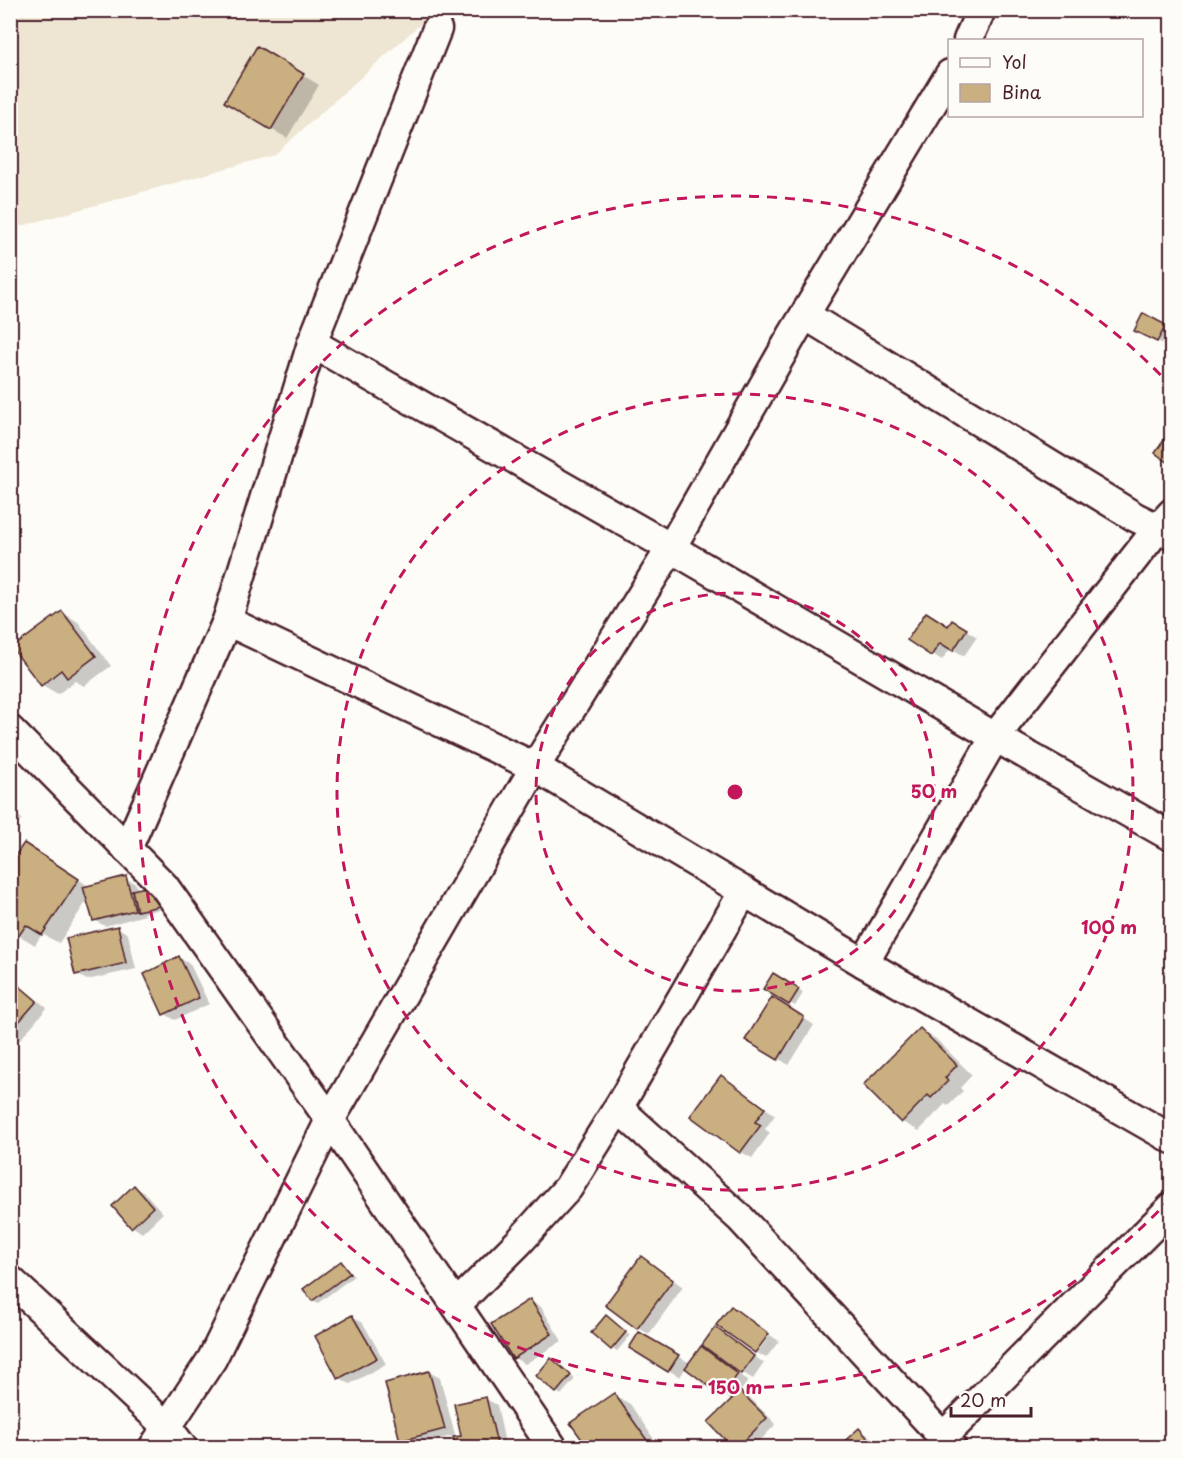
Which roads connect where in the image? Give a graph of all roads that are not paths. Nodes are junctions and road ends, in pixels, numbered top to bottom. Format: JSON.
{"nodes":[{"id":1,"x":981,"y":10,"type":"edge"},
{"id":2,"x":438,"y":29,"type":"dead end"},
{"id":3,"x":968,"y":39,"type":"edge"},
{"id":4,"x":948,"y":77,"type":"edge"},
{"id":5,"x":805,"y":315,"type":"junction"},
{"id":6,"x":312,"y":343,"type":"junction"},
{"id":7,"x":1167,"y":525,"type":"edge"},
{"id":8,"x":671,"y":548,"type":"junction"},
{"id":9,"x":227,"y":621,"type":"junction"},
{"id":10,"x":10,"y":730,"type":"edge"},
{"id":11,"x":995,"y":737,"type":"junction"},
{"id":12,"x":535,"y":767,"type":"junction"},
{"id":13,"x":1172,"y":837,"type":"edge"},
{"id":14,"x":127,"y":849,"type":"junction"},
{"id":15,"x":744,"y":891,"type":"junction"},
{"id":16,"x":864,"y":963,"type":"junction"},
{"id":17,"x":618,"y":1108,"type":"junction"},
{"id":18,"x":330,"y":1120,"type":"junction"},
{"id":19,"x":1172,"y":1139,"type":"edge"},
{"id":20,"x":1172,"y":1207,"type":"edge"},
{"id":21,"x":10,"y":1280,"type":"edge"},
{"id":22,"x":456,"y":1305,"type":"junction"},
{"id":23,"x":168,"y":1441,"type":"edge"},
{"id":24,"x":948,"y":1442,"type":"edge"},
{"id":25,"x":553,"y":1448,"type":"edge"}],
"edges":[{"from":1,"to":3,"type":"street"},
{"from":2,"to":6,"type":"street"},
{"from":4,"to":5,"type":"street"},
{"from":5,"to":7,"type":"street"},
{"from":5,"to":8,"type":"street"},
{"from":6,"to":8,"type":"street"},
{"from":6,"to":9,"type":"street"},
{"from":7,"to":11,"type":"street"},
{"from":8,"to":11,"type":"street"},
{"from":8,"to":12,"type":"street"},
{"from":9,"to":12,"type":"street"},
{"from":9,"to":14,"type":"street"},
{"from":10,"to":14,"type":"street"},
{"from":11,"to":13,"type":"street"},
{"from":11,"to":16,"type":"street"},
{"from":12,"to":15,"type":"street"},
{"from":12,"to":18,"type":"street"},
{"from":14,"to":18,"type":"street"},
{"from":15,"to":16,"type":"street"},
{"from":15,"to":17,"type":"street"},
{"from":16,"to":19,"type":"street"},
{"from":17,"to":22,"type":"street"},
{"from":17,"to":24,"type":"street"},
{"from":18,"to":22,"type":"street"},
{"from":18,"to":23,"type":"street"},
{"from":20,"to":24,"type":"street"},
{"from":21,"to":23,"type":"street"},
{"from":22,"to":25,"type":"street"}]}
